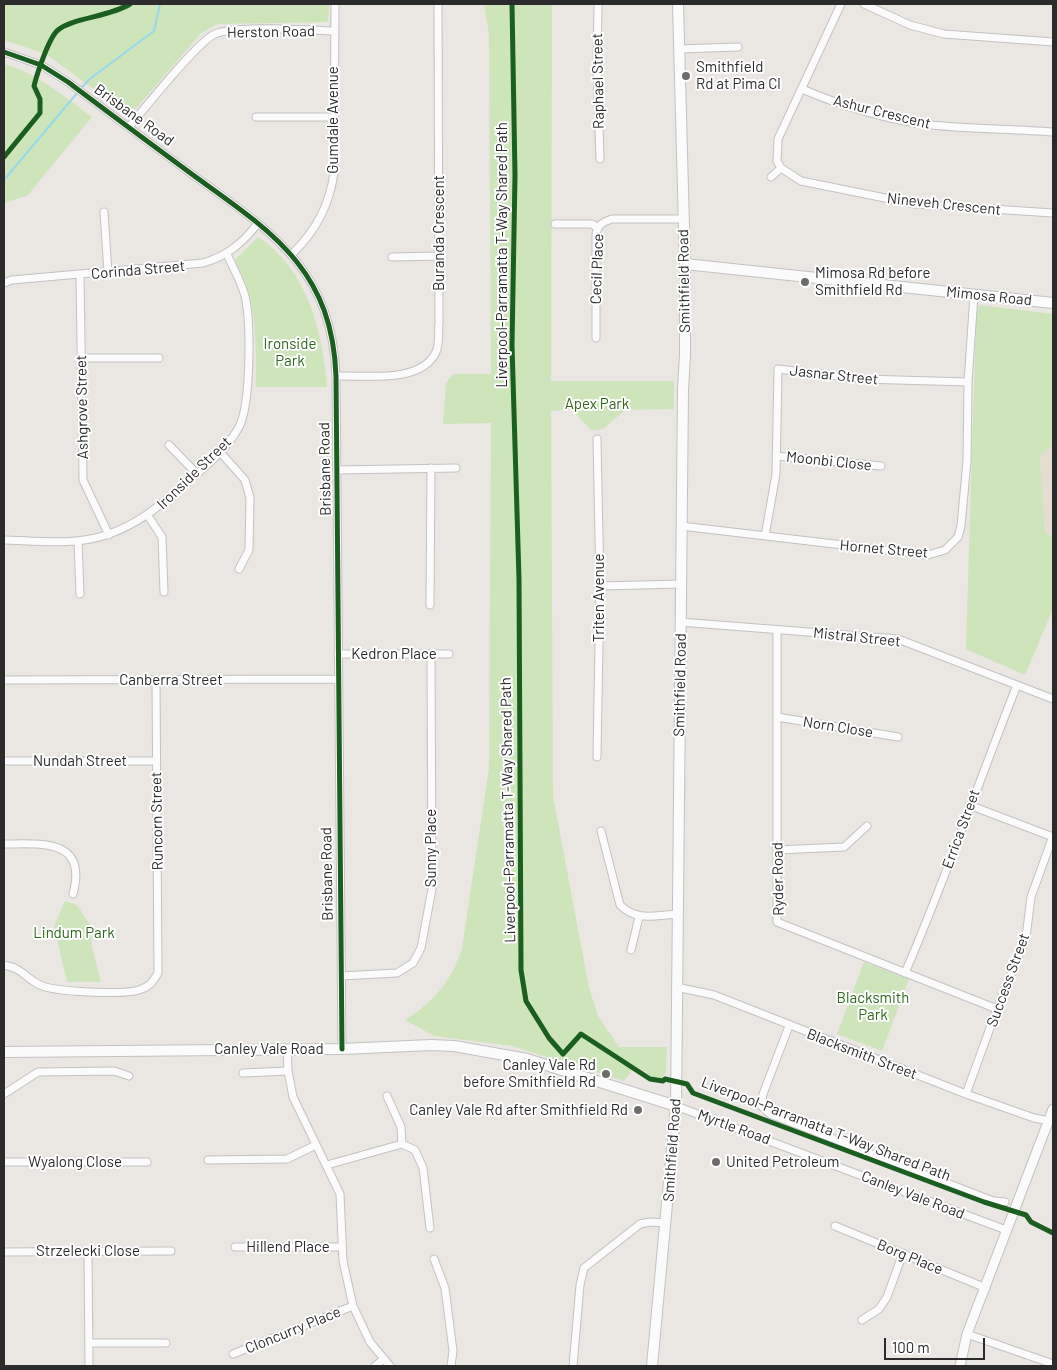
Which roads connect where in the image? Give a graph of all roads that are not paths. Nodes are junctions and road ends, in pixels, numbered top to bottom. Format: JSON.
{"nodes":[{"id":1,"x":335,"y":4,"type":"edge"},
{"id":2,"x":438,"y":4,"type":"edge"},
{"id":3,"x":598,"y":4,"type":"edge"},
{"id":4,"x":678,"y":4,"type":"edge"},
{"id":5,"x":841,"y":4,"type":"edge"},
{"id":6,"x":864,"y":4,"type":"edge"},
{"id":7,"x":334,"y":31,"type":"junction"},
{"id":8,"x":1053,"y":42,"type":"edge"},
{"id":9,"x":738,"y":47,"type":"dead end"},
{"id":10,"x":679,"y":48,"type":"junction"},
{"id":11,"x":4,"y":52,"type":"edge"},
{"id":12,"x":802,"y":88,"type":"junction"},
{"id":13,"x":256,"y":117,"type":"dead end"},
{"id":14,"x":334,"y":117,"type":"junction"},
{"id":15,"x":129,"y":127,"type":"junction"},
{"id":16,"x":1053,"y":132,"type":"edge"},
{"id":17,"x":600,"y":159,"type":"dead end"},
{"id":18,"x":780,"y":168,"type":"junction"},
{"id":19,"x":771,"y":177,"type":"dead end"},
{"id":20,"x":104,"y":212,"type":"dead end"},
{"id":21,"x":1053,"y":213,"type":"edge"},
{"id":22,"x":683,"y":219,"type":"junction"},
{"id":23,"x":258,"y":223,"type":"junction"},
{"id":24,"x":555,"y":224,"type":"dead end"},
{"id":25,"x":598,"y":228,"type":"junction"},
{"id":26,"x":227,"y":254,"type":"junction"},
{"id":27,"x":292,"y":254,"type":"junction"},
{"id":28,"x":439,"y":256,"type":"junction"},
{"id":29,"x":392,"y":257,"type":"dead end"},
{"id":30,"x":685,"y":264,"type":"junction"},
{"id":31,"x":108,"y":273,"type":"junction"},
{"id":32,"x":80,"y":274,"type":"junction"},
{"id":33,"x":4,"y":283,"type":"edge"},
{"id":34,"x":974,"y":295,"type":"junction"},
{"id":35,"x":1053,"y":303,"type":"edge"},
{"id":36,"x":596,"y":338,"type":"dead end"},
{"id":37,"x":82,"y":358,"type":"junction"},
{"id":38,"x":159,"y":358,"type":"dead end"},
{"id":39,"x":336,"y":376,"type":"junction"},
{"id":40,"x":968,"y":382,"type":"junction"},
{"id":41,"x":597,"y":439,"type":"dead end"},
{"id":42,"x":169,"y":445,"type":"dead end"},
{"id":43,"x":220,"y":452,"type":"junction"},
{"id":44,"x":776,"y":456,"type":"junction"},
{"id":45,"x":881,"y":466,"type":"dead end"},
{"id":46,"x":431,"y":468,"type":"junction"},
{"id":47,"x":456,"y":468,"type":"dead end"},
{"id":48,"x":337,"y":470,"type":"junction"},
{"id":49,"x":196,"y":474,"type":"junction"},
{"id":50,"x":148,"y":516,"type":"junction"},
{"id":51,"x":681,"y":526,"type":"junction"},
{"id":52,"x":109,"y":535,"type":"junction"},
{"id":53,"x":765,"y":536,"type":"junction"},
{"id":54,"x":4,"y":540,"type":"edge"},
{"id":55,"x":78,"y":540,"type":"junction"},
{"id":56,"x":239,"y":568,"type":"dead end"},
{"id":57,"x":681,"y":584,"type":"junction"},
{"id":58,"x":600,"y":586,"type":"junction"},
{"id":59,"x":164,"y":592,"type":"dead end"},
{"id":60,"x":80,"y":594,"type":"dead end"},
{"id":61,"x":430,"y":605,"type":"dead end"},
{"id":62,"x":680,"y":622,"type":"junction"},
{"id":63,"x":777,"y":630,"type":"junction"},
{"id":64,"x":338,"y":654,"type":"junction"},
{"id":65,"x":431,"y":654,"type":"junction"},
{"id":66,"x":450,"y":654,"type":"dead end"},
{"id":67,"x":338,"y":679,"type":"junction"},
{"id":68,"x":4,"y":680,"type":"edge"},
{"id":69,"x":156,"y":680,"type":"junction"},
{"id":70,"x":1017,"y":685,"type":"junction"},
{"id":71,"x":1053,"y":699,"type":"edge"},
{"id":72,"x":777,"y":717,"type":"junction"},
{"id":73,"x":898,"y":736,"type":"dead end"},
{"id":74,"x":597,"y":757,"type":"dead end"},
{"id":75,"x":4,"y":761,"type":"edge"},
{"id":76,"x":156,"y":761,"type":"junction"},
{"id":77,"x":969,"y":805,"type":"junction"},
{"id":78,"x":867,"y":826,"type":"dead end"},
{"id":79,"x":601,"y":830,"type":"dead end"},
{"id":80,"x":1053,"y":837,"type":"edge"},
{"id":81,"x":4,"y":844,"type":"edge"},
{"id":82,"x":777,"y":850,"type":"junction"},
{"id":83,"x":73,"y":894,"type":"dead end"},
{"id":84,"x":678,"y":914,"type":"junction"},
{"id":85,"x":639,"y":917,"type":"junction"},
{"id":86,"x":630,"y":950,"type":"dead end"},
{"id":87,"x":4,"y":965,"type":"edge"},
{"id":88,"x":906,"y":973,"type":"junction"},
{"id":89,"x":341,"y":976,"type":"junction"},
{"id":90,"x":676,"y":987,"type":"junction"},
{"id":91,"x":997,"y":1009,"type":"junction"},
{"id":92,"x":789,"y":1026,"type":"junction"},
{"id":93,"x":342,"y":1048,"type":"junction"},
{"id":94,"x":288,"y":1049,"type":"junction"},
{"id":95,"x":4,"y":1052,"type":"edge"},
{"id":96,"x":288,"y":1071,"type":"junction"},
{"id":97,"x":243,"y":1073,"type":"dead end"},
{"id":98,"x":129,"y":1076,"type":"dead end"},
{"id":99,"x":4,"y":1094,"type":"edge"},
{"id":100,"x":966,"y":1094,"type":"junction"},
{"id":101,"x":387,"y":1096,"type":"dead end"},
{"id":102,"x":676,"y":1106,"type":"junction"},
{"id":103,"x":1053,"y":1109,"type":"edge"},
{"id":104,"x":1049,"y":1121,"type":"junction"},
{"id":105,"x":402,"y":1144,"type":"junction"},
{"id":106,"x":316,"y":1145,"type":"junction"},
{"id":107,"x":792,"y":1148,"type":"joint"},
{"id":108,"x":208,"y":1160,"type":"dead end"},
{"id":109,"x":4,"y":1162,"type":"edge"},
{"id":110,"x":147,"y":1162,"type":"dead end"},
{"id":111,"x":327,"y":1165,"type":"junction"},
{"id":112,"x":1004,"y":1202,"type":"dead end"},
{"id":113,"x":666,"y":1224,"type":"junction"},
{"id":114,"x":834,"y":1226,"type":"dead end"},
{"id":115,"x":430,"y":1228,"type":"dead end"},
{"id":116,"x":1006,"y":1230,"type":"junction"},
{"id":117,"x":235,"y":1247,"type":"dead end"},
{"id":118,"x":342,"y":1247,"type":"junction"},
{"id":119,"x":172,"y":1251,"type":"dead end"},
{"id":120,"x":4,"y":1252,"type":"edge"},
{"id":121,"x":88,"y":1252,"type":"junction"},
{"id":122,"x":903,"y":1253,"type":"junction"},
{"id":123,"x":434,"y":1259,"type":"dead end"},
{"id":124,"x":986,"y":1288,"type":"junction"},
{"id":125,"x":353,"y":1306,"type":"junction"},
{"id":126,"x":862,"y":1320,"type":"dead end"},
{"id":127,"x":967,"y":1334,"type":"junction"},
{"id":128,"x":89,"y":1343,"type":"junction"},
{"id":129,"x":166,"y":1343,"type":"dead end"},
{"id":130,"x":233,"y":1354,"type":"dead end"},
{"id":131,"x":384,"y":1360,"type":"junction"},
{"id":132,"x":1053,"y":1364,"type":"edge"},
{"id":133,"x":89,"y":1366,"type":"edge"},
{"id":134,"x":375,"y":1366,"type":"edge"},
{"id":135,"x":390,"y":1366,"type":"edge"},
{"id":136,"x":451,"y":1366,"type":"edge"},
{"id":137,"x":573,"y":1366,"type":"edge"},
{"id":138,"x":652,"y":1366,"type":"edge"},
{"id":139,"x":960,"y":1366,"type":"edge"}],
"edges":[{"from":1,"to":7,"type":"street","name":"Gumdale Avenue"},
{"from":2,"to":28,"type":"street","name":"Buranda Crescent"},
{"from":3,"to":17,"type":"street","name":"Raphael Street"},
{"from":4,"to":10,"type":"main road","name":"Smithfield Road"},
{"from":5,"to":12,"type":"street"},
{"from":6,"to":8,"type":"street"},
{"from":7,"to":14,"type":"street","name":"Gumdale Avenue"},
{"from":7,"to":15,"type":"street","name":"Herston Road"},
{"from":9,"to":10,"type":"street"},
{"from":10,"to":22,"type":"main road","name":"Smithfield Road"},
{"from":11,"to":15,"type":"street","name":"Brisbane Road"},
{"from":12,"to":16,"type":"street","name":"Ashur Crescent"},
{"from":12,"to":18,"type":"street"},
{"from":13,"to":14,"type":"street"},
{"from":14,"to":27,"type":"street","name":"Gumdale Avenue"},
{"from":15,"to":23,"type":"street","name":"Brisbane Road"},
{"from":18,"to":19,"type":"street"},
{"from":18,"to":21,"type":"street","name":"Nineveh Crescent"},
{"from":20,"to":31,"type":"street"},
{"from":22,"to":25,"type":"street","name":"Cecil Place"},
{"from":22,"to":30,"type":"main road","name":"Smithfield Road"},
{"from":23,"to":26,"type":"street","name":"Corinda Street"},
{"from":23,"to":27,"type":"street","name":"Brisbane Road"},
{"from":24,"to":25,"type":"street"},
{"from":25,"to":36,"type":"street","name":"Cecil Place"},
{"from":26,"to":31,"type":"street","name":"Corinda Street"},
{"from":26,"to":43,"type":"street","name":"Ironside Street"},
{"from":27,"to":39,"type":"street","name":"Brisbane Road"},
{"from":28,"to":29,"type":"street"},
{"from":28,"to":39,"type":"street","name":"Buranda Crescent"},
{"from":30,"to":34,"type":"main road","name":"Mimosa Road"},
{"from":30,"to":51,"type":"main road","name":"Smithfield Road"},
{"from":31,"to":32,"type":"street","name":"Corinda Street"},
{"from":32,"to":33,"type":"street","name":"Corinda Street"},
{"from":32,"to":37,"type":"street","name":"Ashgrove Street"},
{"from":34,"to":35,"type":"main road","name":"Mimosa Road"},
{"from":34,"to":40,"type":"street","name":"Hornet Street"},
{"from":37,"to":38,"type":"street"},
{"from":37,"to":52,"type":"street","name":"Ashgrove Street"},
{"from":39,"to":48,"type":"street","name":"Brisbane Road"},
{"from":40,"to":44,"type":"street","name":"Jasnar Street"},
{"from":40,"to":53,"type":"street","name":"Hornet Street"},
{"from":41,"to":58,"type":"street","name":"Triten Avenue"},
{"from":42,"to":49,"type":"street"},
{"from":43,"to":49,"type":"street","name":"Ironside Street"},
{"from":43,"to":56,"type":"street"},
{"from":44,"to":45,"type":"street","name":"Moonbi Close"},
{"from":44,"to":53,"type":"street","name":"Jasnar Street"},
{"from":46,"to":47,"type":"street"},
{"from":46,"to":48,"type":"street"},
{"from":46,"to":61,"type":"street"},
{"from":48,"to":64,"type":"street","name":"Brisbane Road"},
{"from":49,"to":50,"type":"street","name":"Ironside Street"},
{"from":50,"to":52,"type":"street","name":"Ironside Street"},
{"from":50,"to":59,"type":"street"},
{"from":51,"to":53,"type":"street","name":"Hornet Street"},
{"from":51,"to":57,"type":"main road","name":"Smithfield Road"},
{"from":52,"to":55,"type":"street","name":"Ironside Street"},
{"from":54,"to":55,"type":"street","name":"Ironside Street"},
{"from":55,"to":60,"type":"street"},
{"from":57,"to":58,"type":"street"},
{"from":57,"to":62,"type":"main road","name":"Smithfield Road"},
{"from":58,"to":74,"type":"street","name":"Triten Avenue"},
{"from":62,"to":63,"type":"street","name":"Mistral Street"},
{"from":62,"to":84,"type":"main road","name":"Smithfield Road"},
{"from":63,"to":70,"type":"street","name":"Mistral Street"},
{"from":63,"to":72,"type":"street","name":"Ryder Road"},
{"from":64,"to":65,"type":"street","name":"Kedron Place"},
{"from":64,"to":67,"type":"street","name":"Brisbane Road"},
{"from":65,"to":66,"type":"street","name":"Kedron Place"},
{"from":65,"to":89,"type":"street","name":"Sunny Place"},
{"from":67,"to":69,"type":"street","name":"Canberra Street"},
{"from":67,"to":89,"type":"street","name":"Brisbane Road"},
{"from":68,"to":69,"type":"street","name":"Canberra Street"},
{"from":69,"to":76,"type":"street","name":"Runcorn Street"},
{"from":70,"to":71,"type":"street","name":"Mistral Street"},
{"from":70,"to":77,"type":"street","name":"Errica Street"},
{"from":72,"to":73,"type":"street","name":"Norn Close"},
{"from":72,"to":82,"type":"street","name":"Ryder Road"},
{"from":75,"to":76,"type":"street","name":"Nundah Street"},
{"from":76,"to":87,"type":"street","name":"Runcorn Street"},
{"from":77,"to":80,"type":"street"},
{"from":77,"to":88,"type":"street","name":"Errica Street"},
{"from":78,"to":82,"type":"street"},
{"from":79,"to":85,"type":"street"},
{"from":80,"to":91,"type":"street","name":"Success Street"},
{"from":81,"to":83,"type":"street"},
{"from":82,"to":88,"type":"street","name":"Ryder Road"},
{"from":84,"to":85,"type":"street"},
{"from":84,"to":90,"type":"main road","name":"Smithfield Road"},
{"from":85,"to":86,"type":"street"},
{"from":88,"to":91,"type":"street","name":"Ryder Road"},
{"from":89,"to":93,"type":"street","name":"Brisbane Road"},
{"from":90,"to":92,"type":"street","name":"Blacksmith Street"},
{"from":90,"to":102,"type":"main road","name":"Smithfield Road"},
{"from":91,"to":100,"type":"street","name":"Success Street"},
{"from":92,"to":100,"type":"street","name":"Blacksmith Street"},
{"from":92,"to":112,"type":"street"},
{"from":93,"to":94,"type":"main road","name":"Canley Vale Road"},
{"from":93,"to":102,"type":"main road","name":"Canley Vale Road"},
{"from":94,"to":95,"type":"main road","name":"Canley Vale Road"},
{"from":94,"to":96,"type":"street"},
{"from":96,"to":97,"type":"street"},
{"from":96,"to":106,"type":"street"},
{"from":98,"to":99,"type":"street"},
{"from":100,"to":104,"type":"street","name":"Blacksmith Street"},
{"from":101,"to":105,"type":"street"},
{"from":102,"to":107,"type":"street","name":"Myrtle Road"},
{"from":102,"to":113,"type":"main road","name":"Smithfield Road"},
{"from":103,"to":104,"type":"street"},
{"from":104,"to":116,"type":"street"},
{"from":105,"to":111,"type":"street"},
{"from":105,"to":115,"type":"street"},
{"from":106,"to":108,"type":"street"},
{"from":106,"to":111,"type":"street"},
{"from":107,"to":116,"type":"street","name":"Canley Vale Road"},
{"from":109,"to":110,"type":"street","name":"Wyalong Close"},
{"from":111,"to":118,"type":"street"},
{"from":113,"to":137,"type":"street"},
{"from":113,"to":138,"type":"main road","name":"Smithfield Road"},
{"from":114,"to":122,"type":"street","name":"Borg Place"},
{"from":116,"to":124,"type":"street"},
{"from":117,"to":118,"type":"street","name":"Hillend Place"},
{"from":118,"to":125,"type":"street"},
{"from":119,"to":121,"type":"street","name":"Strzelecki Close"},
{"from":120,"to":121,"type":"street","name":"Strzelecki Close"},
{"from":121,"to":128,"type":"street"},
{"from":122,"to":124,"type":"street","name":"Borg Place"},
{"from":122,"to":126,"type":"street"},
{"from":123,"to":136,"type":"street"},
{"from":124,"to":127,"type":"street"},
{"from":125,"to":130,"type":"street","name":"Cloncurry Place"},
{"from":125,"to":131,"type":"street"},
{"from":127,"to":132,"type":"street"},
{"from":127,"to":139,"type":"street"},
{"from":128,"to":129,"type":"street"},
{"from":128,"to":133,"type":"street"},
{"from":131,"to":134,"type":"street"},
{"from":131,"to":135,"type":"street"}]}
